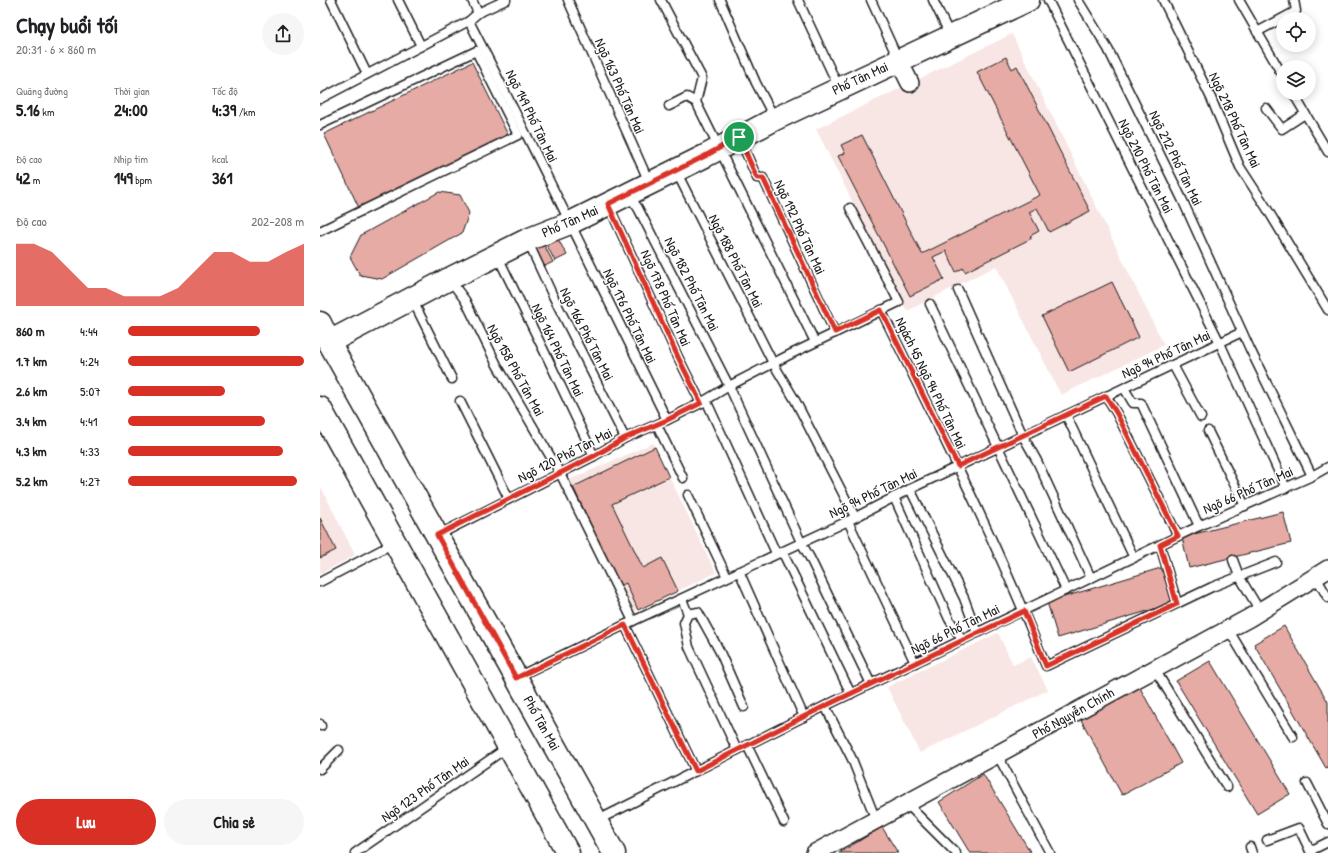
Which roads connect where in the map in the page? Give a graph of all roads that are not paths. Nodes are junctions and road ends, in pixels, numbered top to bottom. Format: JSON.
{"nodes":[{"id":1,"x":331,"y":0,"type":"edge"},
{"id":2,"x":398,"y":0,"type":"edge"},
{"id":3,"x":472,"y":0,"type":"edge"},
{"id":4,"x":506,"y":0,"type":"edge"},
{"id":5,"x":568,"y":0,"type":"edge"},
{"id":6,"x":661,"y":0,"type":"edge"},
{"id":7,"x":720,"y":0,"type":"edge"},
{"id":8,"x":798,"y":0,"type":"edge"},
{"id":9,"x":871,"y":0,"type":"edge"},
{"id":10,"x":933,"y":0,"type":"edge"},
{"id":11,"x":1048,"y":0,"type":"edge"},
{"id":12,"x":1078,"y":0,"type":"edge"},
{"id":13,"x":1163,"y":0,"type":"edge"},
{"id":14,"x":1238,"y":0,"type":"edge"},
{"id":15,"x":1294,"y":0,"type":"edge"},
{"id":16,"x":1015,"y":2,"type":"edge"},
{"id":17,"x":478,"y":13,"type":"junction"},
{"id":18,"x":469,"y":21,"type":"junction"},
{"id":19,"x":1257,"y":32,"type":"junction"},
{"id":20,"x":950,"y":36,"type":"junction"},
{"id":21,"x":421,"y":46,"type":"junction"},
{"id":22,"x":899,"y":61,"type":"junction"},
{"id":23,"x":1276,"y":64,"type":"edge"},
{"id":24,"x":367,"y":74,"type":"junction"},
{"id":25,"x":910,"y":83,"type":"dead end"},
{"id":26,"x":839,"y":88,"type":"junction"},
{"id":27,"x":321,"y":96,"type":"edge"},
{"id":28,"x":1297,"y":100,"type":"edge"},
{"id":29,"x":696,"y":102,"type":"junction"},
{"id":30,"x":669,"y":106,"type":"dead end"},
{"id":31,"x":1266,"y":108,"type":"dead end"},
{"id":32,"x":1305,"y":114,"type":"junction"},
{"id":33,"x":775,"y":119,"type":"junction"},
{"id":34,"x":320,"y":125,"type":"edge"},
{"id":35,"x":739,"y":137,"type":"junction"},
{"id":36,"x":719,"y":148,"type":"junction"},
{"id":37,"x":1328,"y":152,"type":"edge"},
{"id":38,"x":676,"y":170,"type":"junction"},
{"id":39,"x":650,"y":183,"type":"junction"},
{"id":40,"x":628,"y":195,"type":"junction"},
{"id":41,"x":608,"y":204,"type":"junction"},
{"id":42,"x":850,"y":208,"type":"dead end"},
{"id":43,"x":570,"y":223,"type":"junction"},
{"id":44,"x":320,"y":230,"type":"edge"},
{"id":45,"x":527,"y":240,"type":"junction"},
{"id":46,"x":497,"y":255,"type":"junction"},
{"id":47,"x":449,"y":279,"type":"junction"},
{"id":48,"x":958,"y":290,"type":"dead end"},
{"id":49,"x":412,"y":299,"type":"junction"},
{"id":50,"x":930,"y":304,"type":"dead end"},
{"id":51,"x":881,"y":310,"type":"junction"},
{"id":52,"x":1328,"y":310,"type":"edge"},
{"id":53,"x":835,"y":332,"type":"junction"},
{"id":54,"x":1242,"y":332,"type":"junction"},
{"id":55,"x":323,"y":337,"type":"edge"},
{"id":56,"x":815,"y":342,"type":"junction"},
{"id":57,"x":1220,"y":343,"type":"junction"},
{"id":58,"x":773,"y":363,"type":"junction"},
{"id":59,"x":1173,"y":365,"type":"junction"},
{"id":60,"x":452,"y":379,"type":"dead end"},
{"id":61,"x":729,"y":386,"type":"junction"},
{"id":62,"x":1124,"y":388,"type":"junction"},
{"id":63,"x":1106,"y":396,"type":"junction"},
{"id":64,"x":460,"y":401,"type":"dead end"},
{"id":65,"x":704,"y":401,"type":"junction"},
{"id":66,"x":320,"y":408,"type":"edge"},
{"id":67,"x":1066,"y":415,"type":"junction"},
{"id":68,"x":1200,"y":416,"type":"dead end"},
{"id":69,"x":667,"y":420,"type":"junction"},
{"id":70,"x":657,"y":424,"type":"junction"},
{"id":71,"x":1208,"y":431,"type":"dead end"},
{"id":72,"x":1023,"y":436,"type":"junction"},
{"id":73,"x":625,"y":438,"type":"junction"},
{"id":74,"x":997,"y":448,"type":"junction"},
{"id":75,"x":594,"y":456,"type":"junction"},
{"id":76,"x":958,"y":466,"type":"junction"},
{"id":77,"x":1328,"y":467,"type":"edge"},
{"id":78,"x":560,"y":473,"type":"junction"},
{"id":79,"x":1312,"y":476,"type":"junction"},
{"id":80,"x":683,"y":478,"type":"dead end"},
{"id":81,"x":1286,"y":488,"type":"junction"},
{"id":82,"x":910,"y":489,"type":"junction"},
{"id":83,"x":688,"y":495,"type":"dead end"},
{"id":84,"x":894,"y":497,"type":"junction"},
{"id":85,"x":509,"y":499,"type":"junction"},
{"id":86,"x":1246,"y":506,"type":"junction"},
{"id":87,"x":851,"y":519,"type":"junction"},
{"id":88,"x":1199,"y":526,"type":"junction"},
{"id":89,"x":437,"y":535,"type":"junction"},
{"id":90,"x":1178,"y":536,"type":"junction"},
{"id":91,"x":395,"y":542,"type":"junction"},
{"id":92,"x":801,"y":542,"type":"junction"},
{"id":93,"x":1160,"y":545,"type":"junction"},
{"id":94,"x":779,"y":552,"type":"junction"},
{"id":95,"x":1134,"y":558,"type":"junction"},
{"id":96,"x":1233,"y":560,"type":"dead end"},
{"id":97,"x":1276,"y":562,"type":"dead end"},
{"id":98,"x":739,"y":571,"type":"junction"},
{"id":99,"x":1322,"y":573,"type":"edge"},
{"id":100,"x":1239,"y":576,"type":"junction"},
{"id":101,"x":727,"y":577,"type":"junction"},
{"id":102,"x":1091,"y":578,"type":"junction"},
{"id":103,"x":320,"y":582,"type":"edge"},
{"id":104,"x":1066,"y":590,"type":"junction"},
{"id":105,"x":1328,"y":598,"type":"edge"},
{"id":106,"x":682,"y":599,"type":"junction"},
{"id":107,"x":1177,"y":604,"type":"junction"},
{"id":108,"x":1024,"y":611,"type":"junction"},
{"id":109,"x":1260,"y":611,"type":"junction"},
{"id":110,"x":688,"y":614,"type":"junction"},
{"id":111,"x":629,"y":623,"type":"junction"},
{"id":112,"x":1228,"y":629,"type":"junction"},
{"id":113,"x":977,"y":633,"type":"junction"},
{"id":114,"x":962,"y":640,"type":"junction"},
{"id":115,"x":915,"y":663,"type":"junction"},
{"id":116,"x":1154,"y":668,"type":"junction"},
{"id":117,"x":516,"y":678,"type":"junction"},
{"id":118,"x":871,"y":684,"type":"junction"},
{"id":119,"x":851,"y":694,"type":"junction"},
{"id":120,"x":825,"y":706,"type":"junction"},
{"id":121,"x":744,"y":707,"type":"dead end"},
{"id":122,"x":804,"y":717,"type":"junction"},
{"id":123,"x":1293,"y":737,"type":"dead end"},
{"id":124,"x":747,"y":745,"type":"junction"},
{"id":125,"x":509,"y":747,"type":"junction"},
{"id":126,"x":339,"y":750,"type":"dead end"},
{"id":127,"x":737,"y":750,"type":"junction"},
{"id":128,"x":997,"y":754,"type":"junction"},
{"id":129,"x":320,"y":769,"type":"edge"},
{"id":130,"x":696,"y":771,"type":"junction"},
{"id":131,"x":1307,"y":783,"type":"dead end"},
{"id":132,"x":1227,"y":787,"type":"dead end"},
{"id":133,"x":907,"y":804,"type":"junction"},
{"id":134,"x":876,"y":820,"type":"junction"},
{"id":135,"x":596,"y":821,"type":"junction"},
{"id":136,"x":784,"y":822,"type":"dead end"},
{"id":137,"x":1328,"y":824,"type":"edge"},
{"id":138,"x":1266,"y":840,"type":"dead end"},
{"id":139,"x":1328,"y":842,"type":"edge"},
{"id":140,"x":820,"y":852,"type":"edge"},
{"id":141,"x":1310,"y":852,"type":"edge"},
{"id":142,"x":355,"y":853,"type":"edge"},
{"id":143,"x":568,"y":853,"type":"edge"},
{"id":144,"x":614,"y":853,"type":"edge"},
{"id":145,"x":956,"y":853,"type":"edge"},
{"id":146,"x":1050,"y":853,"type":"edge"}],
"edges":[{"from":1,"to":24,"type":"lane"},
{"from":2,"to":21,"type":"lane"},
{"from":3,"to":17,"type":"lane"},
{"from":4,"to":17,"type":"lane"},
{"from":5,"to":39,"type":"lane","name":"Ngõ 163 Phố Tân Mai"},
{"from":6,"to":29,"type":"lane"},
{"from":7,"to":33,"type":"lane"},
{"from":8,"to":26,"type":"lane"},
{"from":9,"to":22,"type":"lane"},
{"from":10,"to":20,"type":"lane"},
{"from":11,"to":57,"type":"lane","name":"Ngõ 210 Phố Tân Mai"},
{"from":12,"to":54,"type":"lane","name":"Ngõ 212 Phố Tân Mai"},
{"from":13,"to":52,"type":"lane","name":"Ngõ 218 Phố Tân Mai"},
{"from":14,"to":19,"type":"lane"},
{"from":15,"to":19,"type":"lane"},
{"from":16,"to":20,"type":"main road","name":"Phố Tân Mai"},
{"from":17,"to":18,"type":"lane"},
{"from":18,"to":21,"type":"lane"},
{"from":18,"to":43,"type":"lane","name":"Ngõ 149 Phố Tân Mai"},
{"from":19,"to":23,"type":"lane"},
{"from":20,"to":22,"type":"main road","name":"Phố Tân Mai"},
{"from":21,"to":24,"type":"lane"},
{"from":22,"to":25,"type":"street"},
{"from":22,"to":26,"type":"main road","name":"Phố Tân Mai"},
{"from":24,"to":27,"type":"lane"},
{"from":26,"to":33,"type":"main road","name":"Phố Tân Mai"},
{"from":28,"to":32,"type":"lane"},
{"from":29,"to":30,"type":"lane"},
{"from":29,"to":36,"type":"lane"},
{"from":31,"to":32,"type":"lane"},
{"from":32,"to":37,"type":"lane"},
{"from":33,"to":35,"type":"main road","name":"Phố Tân Mai"},
{"from":34,"to":44,"type":"lane"},
{"from":35,"to":36,"type":"main road","name":"Phố Tân Mai"},
{"from":35,"to":53,"type":"lane","name":"Ngõ 192 Phố Tân Mai"},
{"from":36,"to":38,"type":"main road","name":"Phố Tân Mai"},
{"from":36,"to":56,"type":"lane"},
{"from":38,"to":39,"type":"main road","name":"Phố Tân Mai"},
{"from":38,"to":58,"type":"lane","name":"Ngõ 188 Phố Tân Mai"},
{"from":39,"to":40,"type":"main road","name":"Phố Tân Mai"},
{"from":40,"to":41,"type":"main road","name":"Phố Tân Mai"},
{"from":40,"to":61,"type":"lane","name":"Ngõ 182 Phố Tân Mai"},
{"from":41,"to":43,"type":"main road","name":"Phố Tân Mai"},
{"from":41,"to":65,"type":"lane","name":"Ngõ 178 Phố Tân Mai"},
{"from":42,"to":51,"type":"lane","name":"Ngõ 120 Phố Tân Mai"},
{"from":43,"to":45,"type":"main road","name":"Phố Tân Mai"},
{"from":43,"to":69,"type":"lane","name":"Ngõ 176 Phố Tân Mai"},
{"from":45,"to":46,"type":"main road","name":"Phố Tân Mai"},
{"from":45,"to":73,"type":"lane","name":"Ngõ 166 Phố Tân Mai"},
{"from":46,"to":47,"type":"main road","name":"Phố Tân Mai"},
{"from":46,"to":75,"type":"lane","name":"Ngõ 164 Phố Tân Mai"},
{"from":47,"to":49,"type":"main road","name":"Phố Tân Mai"},
{"from":47,"to":78,"type":"lane","name":"Ngõ 158 Phố Tân Mai"},
{"from":48,"to":72,"type":"lane"},
{"from":49,"to":55,"type":"main road","name":"Phố Tân Mai"},
{"from":49,"to":60,"type":"lane"},
{"from":50,"to":74,"type":"lane"},
{"from":51,"to":53,"type":"lane","name":"Ngõ 120 Phố Tân Mai"},
{"from":51,"to":76,"type":"lane","name":"Ngách 45 Ngõ 94 Phố Tân Mai"},
{"from":53,"to":56,"type":"lane","name":"Ngõ 120 Phố Tân Mai"},
{"from":54,"to":57,"type":"lane","name":"Ngõ 94 Phố Tân Mai"},
{"from":54,"to":79,"type":"lane","name":"Ngõ 212 Phố Tân Mai"},
{"from":55,"to":89,"type":"main road","name":"Phố Tân Mai"},
{"from":56,"to":58,"type":"lane","name":"Ngõ 120 Phố Tân Mai"},
{"from":57,"to":59,"type":"lane","name":"Ngõ 94 Phố Tân Mai"},
{"from":57,"to":81,"type":"lane","name":"Ngõ 210 Phố Tân Mai"},
{"from":58,"to":61,"type":"lane","name":"Ngõ 120 Phố Tân Mai"},
{"from":58,"to":87,"type":"lane","name":"Ngõ 188 Phố Tân Mai"},
{"from":59,"to":62,"type":"lane","name":"Ngõ 94 Phố Tân Mai"},
{"from":59,"to":68,"type":"lane"},
{"from":61,"to":65,"type":"lane","name":"Ngõ 120 Phố Tân Mai"},
{"from":61,"to":92,"type":"lane","name":"Ngõ 182 Phố Tân Mai"},
{"from":62,"to":63,"type":"lane","name":"Ngõ 94 Phố Tân Mai"},
{"from":62,"to":88,"type":"lane"},
{"from":63,"to":67,"type":"lane","name":"Ngõ 94 Phố Tân Mai"},
{"from":63,"to":90,"type":"lane"},
{"from":64,"to":85,"type":"lane"},
{"from":65,"to":69,"type":"lane","name":"Ngõ 120 Phố Tân Mai"},
{"from":65,"to":94,"type":"lane","name":"Ngõ 178 Phố Tân Mai"},
{"from":66,"to":91,"type":"main road"},
{"from":67,"to":72,"type":"lane","name":"Ngõ 94 Phố Tân Mai"},
{"from":67,"to":95,"type":"lane"},
{"from":69,"to":70,"type":"lane","name":"Ngõ 120 Phố Tân Mai"},
{"from":70,"to":73,"type":"lane","name":"Ngõ 120 Phố Tân Mai"},
{"from":70,"to":80,"type":"lane"},
{"from":71,"to":86,"type":"lane"},
{"from":72,"to":74,"type":"lane","name":"Ngõ 94 Phố Tân Mai"},
{"from":72,"to":102,"type":"lane"},
{"from":73,"to":75,"type":"lane","name":"Ngõ 120 Phố Tân Mai"},
{"from":74,"to":76,"type":"lane","name":"Ngõ 94 Phố Tân Mai"},
{"from":74,"to":104,"type":"lane"},
{"from":75,"to":78,"type":"lane","name":"Ngõ 120 Phố Tân Mai"},
{"from":76,"to":82,"type":"lane","name":"Ngõ 94 Phố Tân Mai"},
{"from":76,"to":108,"type":"lane","name":"Ngách 45 Ngõ 94 Phố Tân Mai"},
{"from":77,"to":79,"type":"lane","name":"Ngõ 66 Phố Tân Mai"},
{"from":78,"to":85,"type":"lane","name":"Ngõ 120 Phố Tân Mai"},
{"from":78,"to":111,"type":"lane","name":"Ngõ 158 Phố Tân Mai"},
{"from":79,"to":81,"type":"lane","name":"Ngõ 66 Phố Tân Mai"},
{"from":81,"to":86,"type":"lane","name":"Ngõ 66 Phố Tân Mai"},
{"from":82,"to":84,"type":"lane","name":"Ngõ 94 Phố Tân Mai"},
{"from":82,"to":113,"type":"lane"},
{"from":83,"to":101,"type":"lane"},
{"from":84,"to":87,"type":"lane","name":"Ngõ 94 Phố Tân Mai"},
{"from":84,"to":114,"type":"lane"},
{"from":85,"to":89,"type":"lane","name":"Ngõ 120 Phố Tân Mai"},
{"from":86,"to":88,"type":"lane","name":"Ngõ 66 Phố Tân Mai"},
{"from":87,"to":92,"type":"lane","name":"Ngõ 94 Phố Tân Mai"},
{"from":87,"to":115,"type":"lane","name":"Ngõ 188 Phố Tân Mai"},
{"from":88,"to":90,"type":"lane","name":"Ngõ 66 Phố Tân Mai"},
{"from":89,"to":117,"type":"main road","name":"Phố Tân Mai"},
{"from":90,"to":93,"type":"lane","name":"Ngõ 66 Phố Tân Mai"},
{"from":91,"to":103,"type":"lane"},
{"from":91,"to":125,"type":"main road"},
{"from":92,"to":94,"type":"lane","name":"Ngõ 94 Phố Tân Mai"},
{"from":92,"to":118,"type":"lane","name":"Ngõ 182 Phố Tân Mai"},
{"from":93,"to":95,"type":"lane","name":"Ngõ 66 Phố Tân Mai"},
{"from":93,"to":107,"type":"lane"},
{"from":94,"to":98,"type":"lane","name":"Ngõ 94 Phố Tân Mai"},
{"from":94,"to":119,"type":"lane","name":"Ngõ 178 Phố Tân Mai"},
{"from":95,"to":102,"type":"lane","name":"Ngõ 66 Phố Tân Mai"},
{"from":96,"to":100,"type":"lane"},
{"from":97,"to":100,"type":"lane"},
{"from":98,"to":101,"type":"lane","name":"Ngõ 94 Phố Tân Mai"},
{"from":98,"to":122,"type":"lane"},
{"from":99,"to":105,"type":"lane"},
{"from":99,"to":109,"type":"street","name":"Phố Nguyễn Chính"},
{"from":100,"to":107,"type":"lane"},
{"from":100,"to":109,"type":"lane"},
{"from":101,"to":106,"type":"lane","name":"Ngõ 94 Phố Tân Mai"},
{"from":102,"to":104,"type":"lane","name":"Ngõ 66 Phố Tân Mai"},
{"from":104,"to":108,"type":"lane","name":"Ngõ 66 Phố Tân Mai"},
{"from":106,"to":110,"type":"lane"},
{"from":106,"to":111,"type":"lane","name":"Ngõ 94 Phố Tân Mai"},
{"from":107,"to":108,"type":"lane","name":"Ngách 45 Ngõ 94 Phố Tân Mai"},
{"from":108,"to":113,"type":"lane","name":"Ngõ 66 Phố Tân Mai"},
{"from":109,"to":112,"type":"street","name":"Phố Nguyễn Chính"},
{"from":110,"to":121,"type":"lane"},
{"from":110,"to":127,"type":"lane"},
{"from":111,"to":117,"type":"lane","name":"Ngõ 94 Phố Tân Mai"},
{"from":111,"to":130,"type":"lane","name":"Ngõ 158 Phố Tân Mai"},
{"from":112,"to":116,"type":"street","name":"Phố Nguyễn Chính"},
{"from":112,"to":123,"type":"lane"},
{"from":113,"to":114,"type":"lane","name":"Ngõ 66 Phố Tân Mai"},
{"from":114,"to":115,"type":"lane","name":"Ngõ 66 Phố Tân Mai"},
{"from":115,"to":118,"type":"lane","name":"Ngõ 66 Phố Tân Mai"},
{"from":116,"to":128,"type":"street","name":"Phố Nguyễn Chính"},
{"from":116,"to":132,"type":"lane"},
{"from":117,"to":135,"type":"main road","name":"Phố Tân Mai"},
{"from":118,"to":119,"type":"lane","name":"Ngõ 66 Phố Tân Mai"},
{"from":119,"to":120,"type":"lane","name":"Ngõ 66 Phố Tân Mai"},
{"from":120,"to":122,"type":"lane","name":"Ngõ 66 Phố Tân Mai"},
{"from":120,"to":134,"type":"lane"},
{"from":122,"to":124,"type":"lane","name":"Ngõ 66 Phố Tân Mai"},
{"from":124,"to":127,"type":"lane","name":"Ngõ 66 Phố Tân Mai"},
{"from":124,"to":136,"type":"lane"},
{"from":125,"to":142,"type":"lane","name":"Ngõ 123 Phố Tân Mai"},
{"from":125,"to":143,"type":"main road"},
{"from":126,"to":129,"type":"lane"},
{"from":127,"to":130,"type":"lane","name":"Ngõ 66 Phố Tân Mai"},
{"from":128,"to":133,"type":"street","name":"Phố Nguyễn Chính"},
{"from":128,"to":146,"type":"lane"},
{"from":130,"to":135,"type":"lane","name":"Ngõ 66 Phố Tân Mai"},
{"from":131,"to":137,"type":"lane"},
{"from":133,"to":134,"type":"street","name":"Phố Nguyễn Chính"},
{"from":133,"to":145,"type":"lane"},
{"from":134,"to":140,"type":"street","name":"Phố Nguyễn Chính"},
{"from":135,"to":144,"type":"main road","name":"Phố Tân Mai"},
{"from":138,"to":141,"type":"lane"},
{"from":139,"to":141,"type":"lane"}]}
